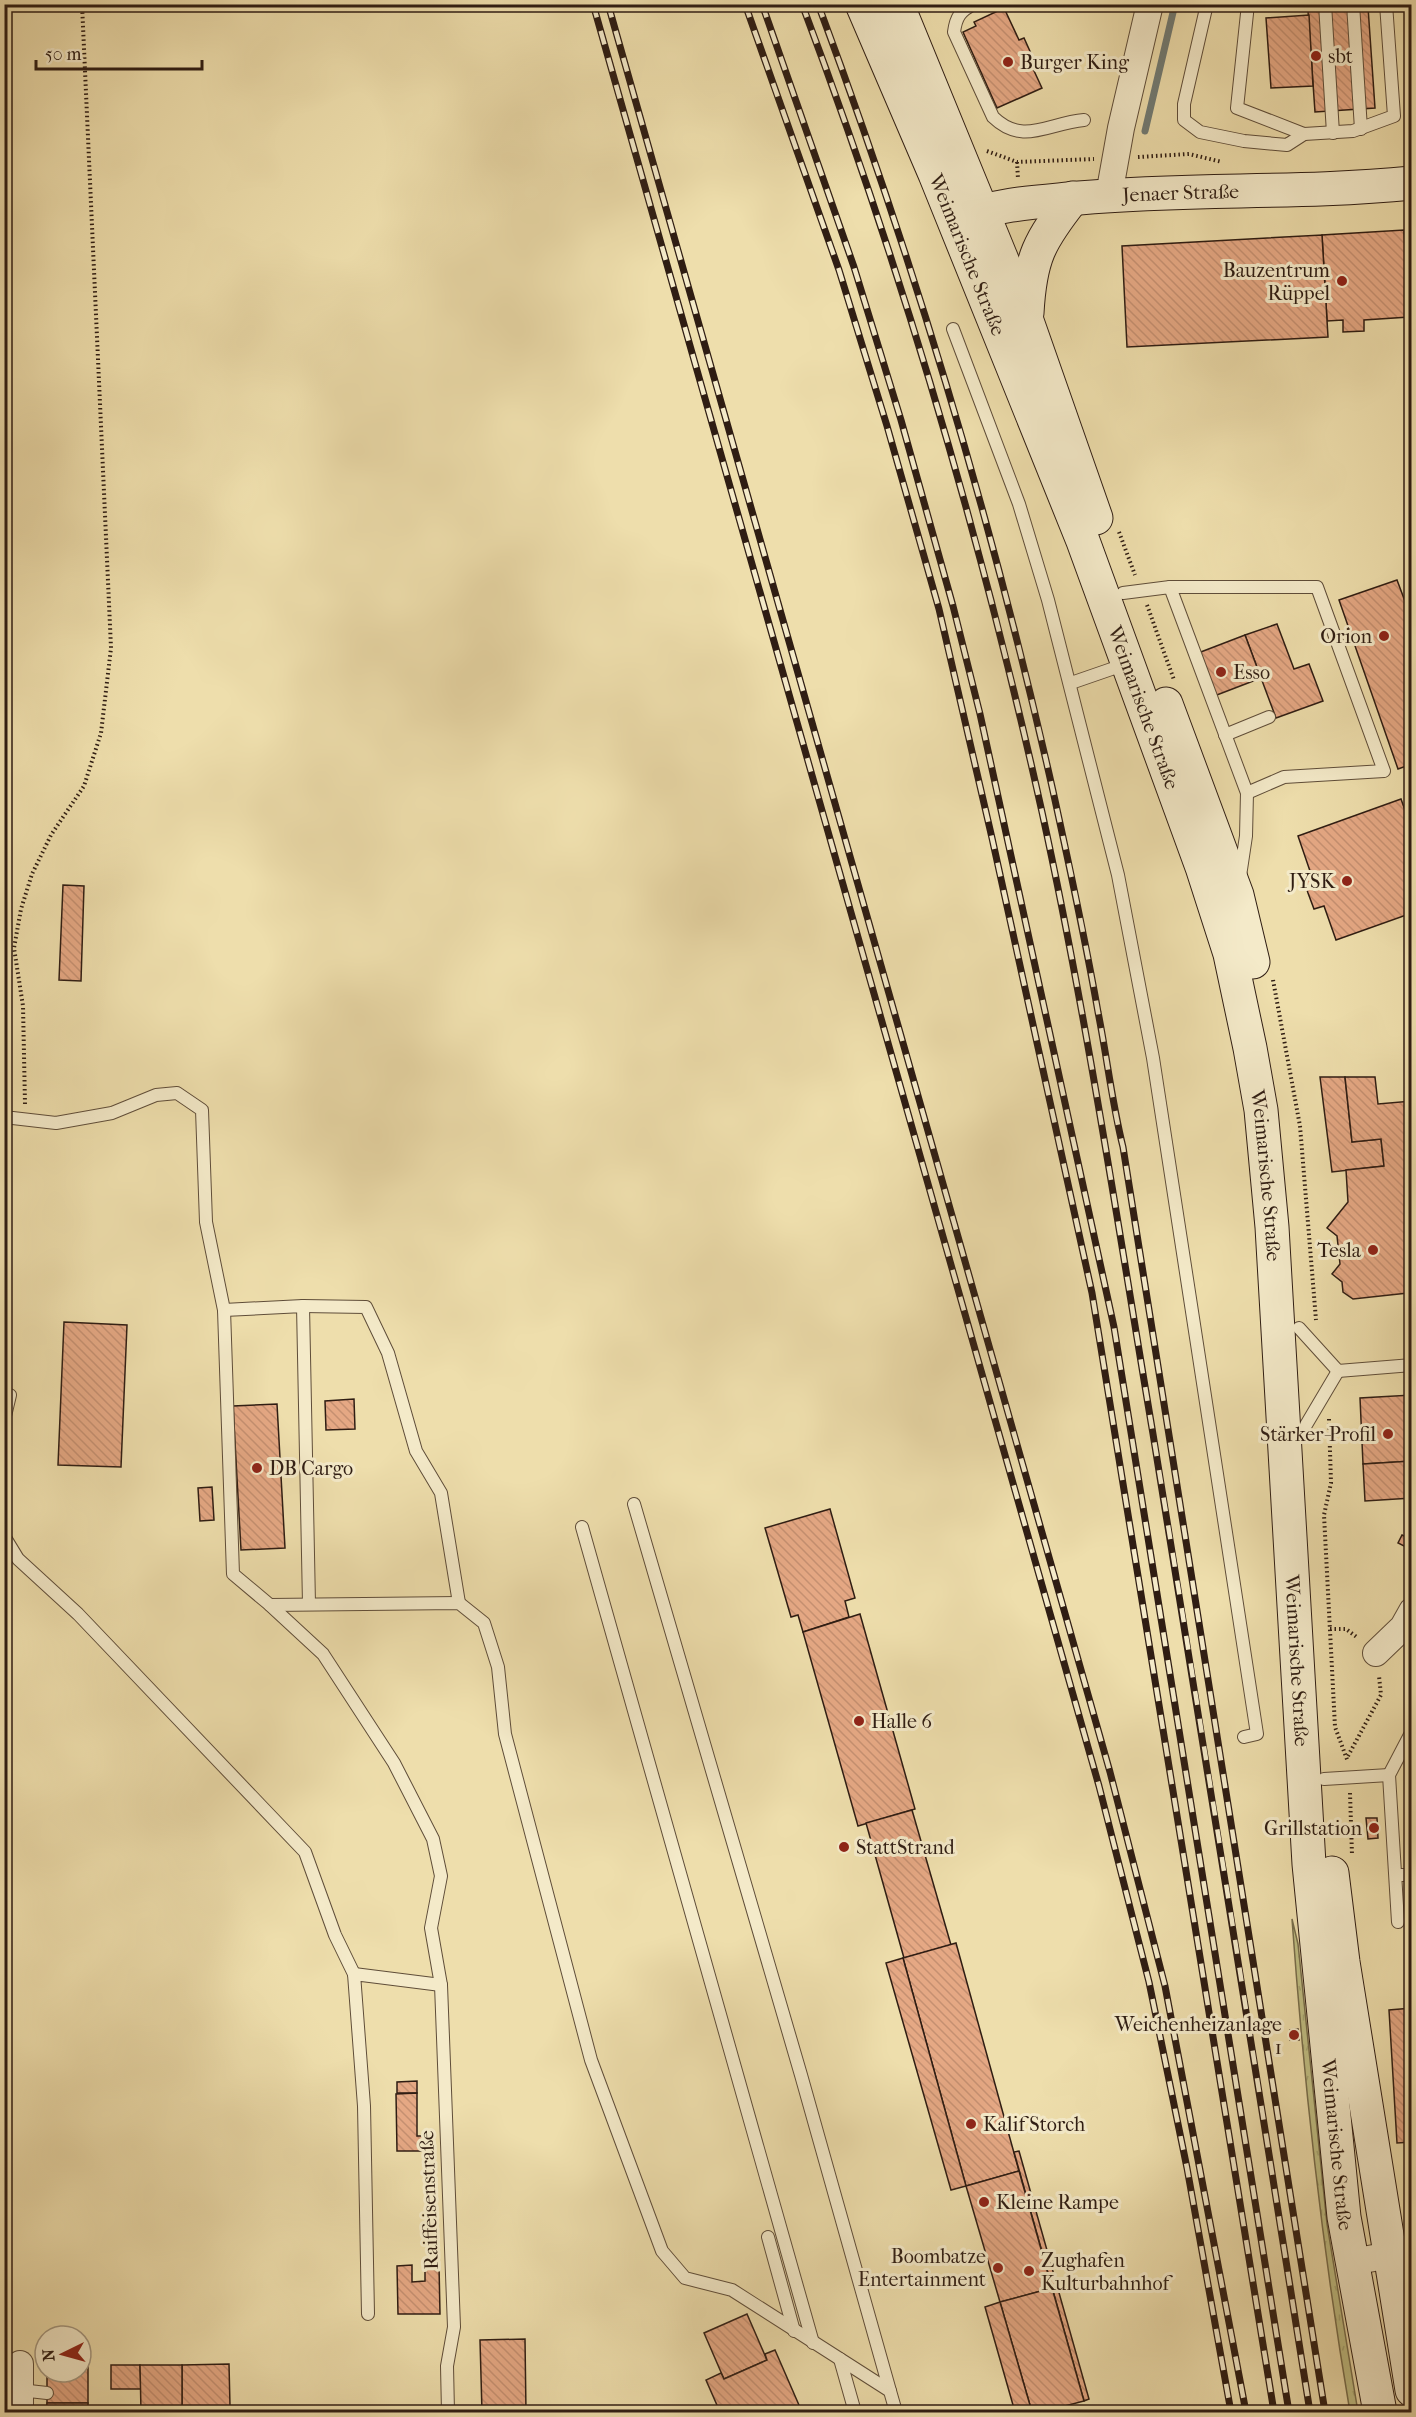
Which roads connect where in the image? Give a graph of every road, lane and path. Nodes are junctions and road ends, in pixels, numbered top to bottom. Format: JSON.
{"nodes":[{"id":1,"x":82,"y":4,"type":"edge"},
{"id":2,"x":862,"y":4,"type":"edge"},
{"id":3,"x":897,"y":4,"type":"edge"},
{"id":4,"x":974,"y":4,"type":"edge"},
{"id":5,"x":1150,"y":4,"type":"edge"},
{"id":6,"x":1207,"y":4,"type":"edge"},
{"id":7,"x":1248,"y":4,"type":"edge"},
{"id":8,"x":1325,"y":4,"type":"edge"},
{"id":9,"x":1353,"y":4,"type":"edge"},
{"id":10,"x":1386,"y":4,"type":"edge"},
{"id":11,"x":1084,"y":120,"type":"dead end"},
{"id":12,"x":1361,"y":129,"type":"junction"},
{"id":13,"x":1333,"y":133,"type":"junction"},
{"id":14,"x":1304,"y":134,"type":"junction"},
{"id":15,"x":1116,"y":158,"type":"junction"},
{"id":16,"x":1017,"y":162,"type":"dead end"},
{"id":17,"x":1223,"y":162,"type":"dead end"},
{"id":18,"x":1412,"y":183,"type":"edge"},
{"id":19,"x":1109,"y":195,"type":"junction"},
{"id":20,"x":1073,"y":198,"type":"junction"},
{"id":21,"x":969,"y":216,"type":"junction"},
{"id":22,"x":1027,"y":321,"type":"junction"},
{"id":23,"x":953,"y":329,"type":"dead end"},
{"id":24,"x":1170,"y":587,"type":"junction"},
{"id":25,"x":1123,"y":593,"type":"junction"},
{"id":26,"x":1127,"y":663,"type":"junction"},
{"id":27,"x":1071,"y":682,"type":"junction"},
{"id":28,"x":1269,"y":717,"type":"dead end"},
{"id":29,"x":1225,"y":735,"type":"junction"},
{"id":30,"x":1247,"y":793,"type":"junction"},
{"id":31,"x":1237,"y":895,"type":"junction"},
{"id":32,"x":4,"y":1117,"type":"edge"},
{"id":33,"x":26,"y":1119,"type":"junction"},
{"id":34,"x":303,"y":1306,"type":"junction"},
{"id":35,"x":224,"y":1310,"type":"junction"},
{"id":36,"x":1299,"y":1328,"type":"junction"},
{"id":37,"x":1412,"y":1365,"type":"edge"},
{"id":38,"x":1338,"y":1371,"type":"junction"},
{"id":39,"x":10,"y":1395,"type":"dead end"},
{"id":40,"x":4,"y":1420,"type":"edge"},
{"id":41,"x":1306,"y":1425,"type":"junction"},
{"id":42,"x":634,"y":1504,"type":"dead end"},
{"id":43,"x":582,"y":1527,"type":"dead end"},
{"id":44,"x":4,"y":1536,"type":"edge"},
{"id":45,"x":459,"y":1602,"type":"junction"},
{"id":46,"x":309,"y":1604,"type":"junction"},
{"id":47,"x":270,"y":1605,"type":"junction"},
{"id":48,"x":1412,"y":1611,"type":"edge"},
{"id":49,"x":1330,"y":1629,"type":"dead end"},
{"id":50,"x":1376,"y":1653,"type":"junction"},
{"id":51,"x":1412,"y":1731,"type":"edge"},
{"id":52,"x":1244,"y":1737,"type":"dead end"},
{"id":53,"x":1347,"y":1757,"type":"dead end"},
{"id":54,"x":1389,"y":1775,"type":"junction"},
{"id":55,"x":1324,"y":1779,"type":"junction"},
{"id":56,"x":1396,"y":1875,"type":"junction"},
{"id":57,"x":1412,"y":1875,"type":"edge"},
{"id":58,"x":1398,"y":1922,"type":"dead end"},
{"id":59,"x":354,"y":1974,"type":"junction"},
{"id":60,"x":441,"y":1985,"type":"junction"},
{"id":61,"x":768,"y":2237,"type":"dead end"},
{"id":62,"x":1400,"y":2253,"type":"edge"},
{"id":63,"x":1352,"y":2262,"type":"junction"},
{"id":64,"x":368,"y":2314,"type":"dead end"},
{"id":65,"x":795,"y":2331,"type":"junction"},
{"id":66,"x":813,"y":2343,"type":"junction"},
{"id":67,"x":840,"y":2360,"type":"junction"},
{"id":68,"x":20,"y":2364,"type":"dead end"},
{"id":69,"x":1412,"y":2390,"type":"edge"},
{"id":70,"x":890,"y":2391,"type":"junction"},
{"id":71,"x":47,"y":2393,"type":"dead end"},
{"id":72,"x":16,"y":2399,"type":"edge"},
{"id":73,"x":448,"y":2412,"type":"edge"},
{"id":74,"x":855,"y":2412,"type":"edge"},
{"id":75,"x":896,"y":2412,"type":"edge"},
{"id":76,"x":1380,"y":2412,"type":"edge"}],
"edges":[{"from":1,"to":33,"type":"path"},
{"from":2,"to":21,"type":"main road","name":"Weimarische Straße"},
{"from":3,"to":21,"type":"main road","name":"Weimarische Straße"},
{"from":4,"to":11,"type":"lane"},
{"from":5,"to":15,"type":"street"},
{"from":6,"to":14,"type":"lane"},
{"from":7,"to":14,"type":"lane"},
{"from":8,"to":13,"type":"lane"},
{"from":9,"to":12,"type":"lane"},
{"from":10,"to":12,"type":"lane"},
{"from":12,"to":13,"type":"lane"},
{"from":13,"to":14,"type":"lane"},
{"from":15,"to":16,"type":"path"},
{"from":15,"to":17,"type":"path"},
{"from":15,"to":19,"type":"street"},
{"from":18,"to":19,"type":"main road","name":"Jenaer Straße"},
{"from":19,"to":20,"type":"main road","name":"Jenaer Straße"},
{"from":20,"to":21,"type":"main road","name":"Jenaer Straße"},
{"from":20,"to":22,"type":"main road"},
{"from":21,"to":22,"type":"main road","name":"Weimarische Straße"},
{"from":21,"to":26,"type":"main road","name":"Weimarische Straße"},
{"from":22,"to":25,"type":"main road","name":"Weimarische Straße"},
{"from":23,"to":27,"type":"lane"},
{"from":24,"to":25,"type":"lane"},
{"from":24,"to":29,"type":"lane"},
{"from":24,"to":30,"type":"lane"},
{"from":25,"to":31,"type":"main road","name":"Weimarische Straße"},
{"from":26,"to":27,"type":"lane"},
{"from":26,"to":63,"type":"main road","name":"Weimarische Straße"},
{"from":27,"to":52,"type":"lane"},
{"from":28,"to":29,"type":"lane"},
{"from":29,"to":30,"type":"lane"},
{"from":30,"to":31,"type":"lane"},
{"from":31,"to":36,"type":"main road","name":"Weimarische Straße"},
{"from":32,"to":33,"type":"lane"},
{"from":33,"to":35,"type":"lane","name":"Raiffeisenstraße"},
{"from":34,"to":35,"type":"lane"},
{"from":34,"to":45,"type":"lane"},
{"from":34,"to":46,"type":"lane"},
{"from":35,"to":47,"type":"lane","name":"Raiffeisenstraße"},
{"from":36,"to":38,"type":"lane"},
{"from":36,"to":41,"type":"main road","name":"Weimarische Straße"},
{"from":37,"to":38,"type":"lane"},
{"from":38,"to":41,"type":"lane"},
{"from":39,"to":40,"type":"lane"},
{"from":41,"to":55,"type":"main road","name":"Weimarische Straße"},
{"from":42,"to":70,"type":"lane"},
{"from":43,"to":66,"type":"lane"},
{"from":44,"to":59,"type":"lane"},
{"from":45,"to":46,"type":"lane"},
{"from":45,"to":65,"type":"lane"},
{"from":46,"to":47,"type":"lane"},
{"from":47,"to":60,"type":"lane","name":"Raiffeisenstraße"},
{"from":48,"to":50,"type":"street"},
{"from":49,"to":50,"type":"path"},
{"from":50,"to":53,"type":"path"},
{"from":51,"to":54,"type":"lane"},
{"from":54,"to":55,"type":"lane"},
{"from":54,"to":56,"type":"lane"},
{"from":55,"to":62,"type":"main road","name":"Weimarische Straße"},
{"from":56,"to":57,"type":"lane"},
{"from":56,"to":58,"type":"lane"},
{"from":59,"to":60,"type":"lane"},
{"from":59,"to":64,"type":"lane"},
{"from":60,"to":73,"type":"lane","name":"Raiffeisenstraße"},
{"from":61,"to":65,"type":"lane"},
{"from":62,"to":63,"type":"street"},
{"from":62,"to":69,"type":"main road","name":"Weimarische Straße"},
{"from":63,"to":76,"type":"main road","name":"Weimarische Straße"},
{"from":65,"to":66,"type":"lane"},
{"from":66,"to":67,"type":"lane"},
{"from":67,"to":70,"type":"lane"},
{"from":67,"to":74,"type":"lane"},
{"from":68,"to":72,"type":"street"},
{"from":70,"to":75,"type":"lane"},
{"from":71,"to":72,"type":"lane"}]}
